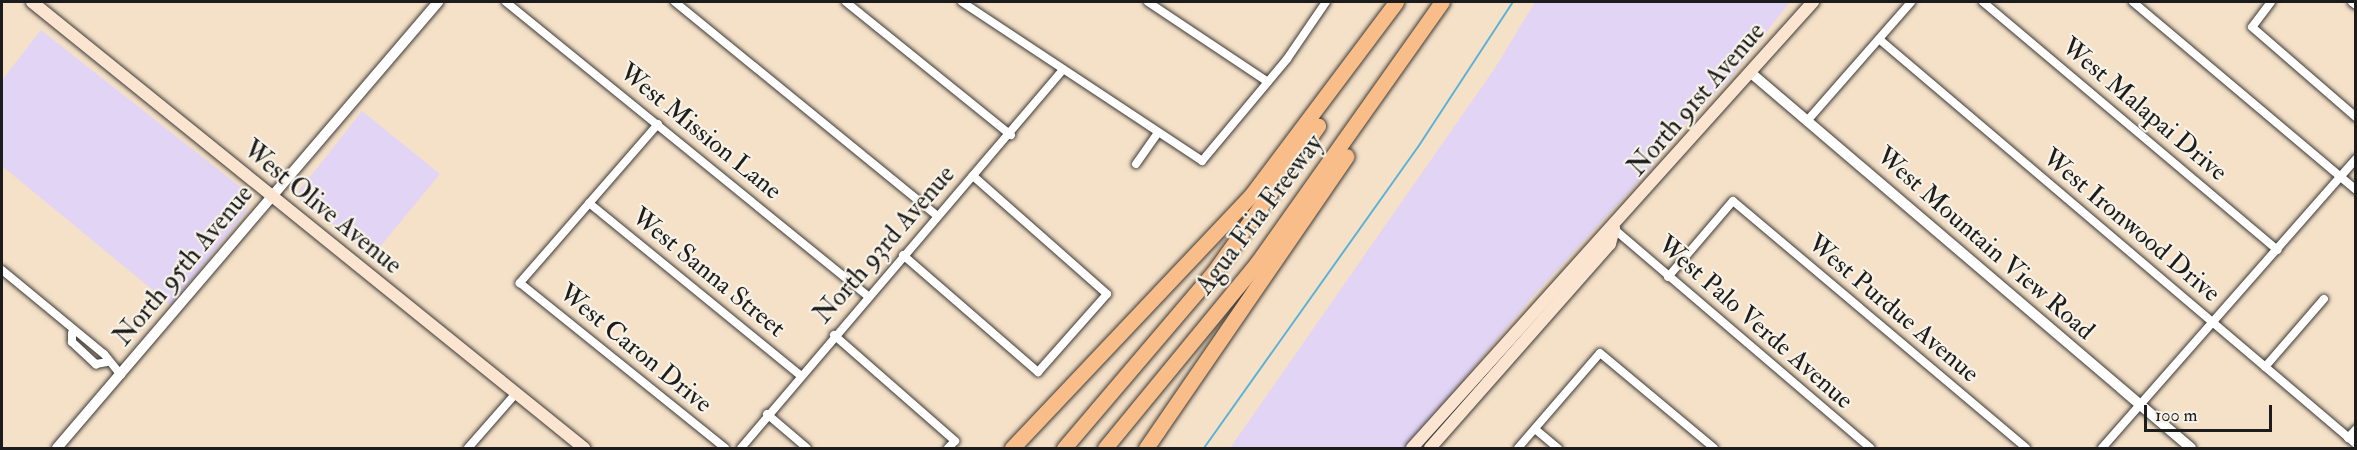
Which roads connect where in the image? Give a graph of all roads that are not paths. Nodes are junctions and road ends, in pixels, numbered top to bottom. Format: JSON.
{"nodes":[{"id":1,"x":32,"y":2,"type":"edge"},
{"id":2,"x":438,"y":2,"type":"edge"},
{"id":3,"x":506,"y":2,"type":"edge"},
{"id":4,"x":675,"y":2,"type":"edge"},
{"id":5,"x":846,"y":2,"type":"edge"},
{"id":6,"x":962,"y":2,"type":"edge"},
{"id":7,"x":1148,"y":2,"type":"edge"},
{"id":8,"x":1326,"y":2,"type":"edge"},
{"id":9,"x":1396,"y":2,"type":"edge"},
{"id":10,"x":1401,"y":2,"type":"edge"},
{"id":11,"x":1442,"y":2,"type":"edge"},
{"id":12,"x":1813,"y":2,"type":"edge"},
{"id":13,"x":1911,"y":2,"type":"edge"},
{"id":14,"x":1983,"y":2,"type":"edge"},
{"id":15,"x":2133,"y":2,"type":"edge"},
{"id":16,"x":2271,"y":2,"type":"edge"},
{"id":17,"x":2352,"y":2,"type":"edge"},
{"id":18,"x":2355,"y":5,"type":"edge"},
{"id":19,"x":1879,"y":39,"type":"junction"},
{"id":20,"x":1063,"y":70,"type":"junction"},
{"id":21,"x":1751,"y":73,"type":"junction"},
{"id":22,"x":1389,"y":80,"type":"junction"},
{"id":23,"x":1268,"y":82,"type":"junction"},
{"id":24,"x":2355,"y":117,"type":"edge"},
{"id":25,"x":1807,"y":121,"type":"junction"},
{"id":26,"x":658,"y":124,"type":"junction"},
{"id":27,"x":1157,"y":134,"type":"junction"},
{"id":28,"x":1011,"y":135,"type":"junction"},
{"id":29,"x":2355,"y":159,"type":"edge"},
{"id":30,"x":1136,"y":164,"type":"dead end"},
{"id":31,"x":972,"y":176,"type":"junction"},
{"id":32,"x":2340,"y":177,"type":"junction"},
{"id":33,"x":2355,"y":190,"type":"edge"},
{"id":34,"x":272,"y":197,"type":"junction"},
{"id":35,"x":589,"y":203,"type":"junction"},
{"id":36,"x":938,"y":216,"type":"junction"},
{"id":37,"x":1614,"y":229,"type":"junction"},
{"id":38,"x":2277,"y":250,"type":"junction"},
{"id":39,"x":903,"y":255,"type":"junction"},
{"id":40,"x":2,"y":270,"type":"edge"},
{"id":41,"x":1668,"y":277,"type":"junction"},
{"id":42,"x":868,"y":296,"type":"junction"},
{"id":43,"x":2324,"y":299,"type":"dead end"},
{"id":44,"x":2212,"y":323,"type":"junction"},
{"id":45,"x":834,"y":335,"type":"junction"},
{"id":46,"x":1511,"y":346,"type":"junction"},
{"id":47,"x":2265,"y":367,"type":"junction"},
{"id":48,"x":121,"y":375,"type":"junction"},
{"id":49,"x":800,"y":375,"type":"junction"},
{"id":50,"x":517,"y":393,"type":"junction"},
{"id":51,"x":2139,"y":405,"type":"junction"},
{"id":52,"x":767,"y":414,"type":"junction"},
{"id":53,"x":1535,"y":429,"type":"junction"},
{"id":54,"x":2355,"y":429,"type":"edge"},
{"id":55,"x":2348,"y":438,"type":"junction"},
{"id":56,"x":2355,"y":444,"type":"edge"},
{"id":57,"x":57,"y":448,"type":"edge"},
{"id":58,"x":468,"y":448,"type":"edge"},
{"id":59,"x":584,"y":448,"type":"edge"},
{"id":60,"x":725,"y":448,"type":"edge"},
{"id":61,"x":741,"y":448,"type":"edge"},
{"id":62,"x":807,"y":448,"type":"edge"},
{"id":63,"x":948,"y":448,"type":"edge"},
{"id":64,"x":1012,"y":448,"type":"edge"},
{"id":65,"x":1064,"y":448,"type":"edge"},
{"id":66,"x":1105,"y":448,"type":"edge"},
{"id":67,"x":1146,"y":448,"type":"edge"},
{"id":68,"x":1412,"y":448,"type":"edge"},
{"id":69,"x":1430,"y":448,"type":"edge"},
{"id":70,"x":1518,"y":448,"type":"edge"},
{"id":71,"x":1558,"y":448,"type":"edge"},
{"id":72,"x":1714,"y":448,"type":"edge"},
{"id":73,"x":1870,"y":448,"type":"edge"},
{"id":74,"x":2026,"y":448,"type":"edge"},
{"id":75,"x":2102,"y":448,"type":"edge"},
{"id":76,"x":2191,"y":448,"type":"edge"}],
"edges":[{"from":1,"to":34,"type":"main road","name":"West Olive Avenue"},
{"from":2,"to":34,"type":"street","name":"North 95th Avenue"},
{"from":3,"to":26,"type":"street","name":"West Mission Lane"},
{"from":4,"to":36,"type":"street"},
{"from":5,"to":28,"type":"street"},
{"from":6,"to":20,"type":"street"},
{"from":7,"to":23,"type":"street"},
{"from":8,"to":23,"type":"street"},
{"from":9,"to":64,"type":"highway"},
{"from":10,"to":65,"type":"highway","name":"Agua Fria Freeway"},
{"from":11,"to":22,"type":"highway","name":"Agua Fria Freeway"},
{"from":12,"to":21,"type":"main road","name":"North 91st Avenue"},
{"from":13,"to":19,"type":"street"},
{"from":14,"to":38,"type":"street","name":"West Malapai Drive"},
{"from":15,"to":32,"type":"street"},
{"from":16,"to":24,"type":"street"},
{"from":17,"to":18,"type":"street"},
{"from":19,"to":25,"type":"street"},
{"from":19,"to":44,"type":"street","name":"West Ironwood Drive"},
{"from":20,"to":27,"type":"street"},
{"from":20,"to":28,"type":"street","name":"North 93rd Avenue"},
{"from":21,"to":25,"type":"street","name":"West Mountain View Road"},
{"from":21,"to":37,"type":"main road","name":"North 91st Avenue"},
{"from":22,"to":66,"type":"highway","name":"Agua Fria Freeway"},
{"from":22,"to":67,"type":"highway"},
{"from":23,"to":27,"type":"street"},
{"from":25,"to":51,"type":"street","name":"West Mountain View Road"},
{"from":26,"to":35,"type":"street"},
{"from":26,"to":42,"type":"street","name":"West Mission Lane"},
{"from":27,"to":30,"type":"street"},
{"from":28,"to":31,"type":"street","name":"North 93rd Avenue"},
{"from":29,"to":32,"type":"street"},
{"from":31,"to":36,"type":"street","name":"North 93rd Avenue"},
{"from":31,"to":39,"type":"street"},
{"from":32,"to":33,"type":"street"},
{"from":32,"to":38,"type":"street"},
{"from":34,"to":48,"type":"street","name":"North 95th Avenue"},
{"from":34,"to":50,"type":"main road","name":"West Olive Avenue"},
{"from":35,"to":49,"type":"street","name":"West Sanna Street"},
{"from":35,"to":60,"type":"street","name":"West Caron Drive"},
{"from":36,"to":39,"type":"street","name":"North 93rd Avenue"},
{"from":37,"to":41,"type":"street","name":"West Palo Verde Avenue"},
{"from":37,"to":46,"type":"main road","name":"North 91st Avenue"},
{"from":38,"to":44,"type":"street"},
{"from":39,"to":42,"type":"street","name":"North 93rd Avenue"},
{"from":40,"to":48,"type":"street"},
{"from":41,"to":73,"type":"street","name":"West Palo Verde Avenue"},
{"from":41,"to":74,"type":"street","name":"West Purdue Avenue"},
{"from":42,"to":45,"type":"street","name":"North 93rd Avenue"},
{"from":43,"to":47,"type":"street"},
{"from":44,"to":47,"type":"street","name":"West Ironwood Drive"},
{"from":44,"to":51,"type":"street"},
{"from":45,"to":49,"type":"street","name":"North 93rd Avenue"},
{"from":45,"to":63,"type":"street"},
{"from":46,"to":68,"type":"main road","name":"North 91st Avenue"},
{"from":46,"to":69,"type":"main road","name":"North 91st Avenue"},
{"from":47,"to":55,"type":"street","name":"West Ironwood Drive"},
{"from":48,"to":57,"type":"street","name":"North 95th Avenue"},
{"from":49,"to":52,"type":"street","name":"North 93rd Avenue"},
{"from":50,"to":58,"type":"street"},
{"from":50,"to":59,"type":"main road","name":"West Olive Avenue"},
{"from":51,"to":75,"type":"street"},
{"from":51,"to":76,"type":"street","name":"West Mountain View Road"},
{"from":52,"to":61,"type":"street","name":"North 93rd Avenue"},
{"from":52,"to":62,"type":"street"},
{"from":53,"to":70,"type":"street"},
{"from":53,"to":71,"type":"street"},
{"from":53,"to":72,"type":"street"},
{"from":54,"to":55,"type":"street"},
{"from":55,"to":56,"type":"street","name":"West Ironwood Drive"}]}
